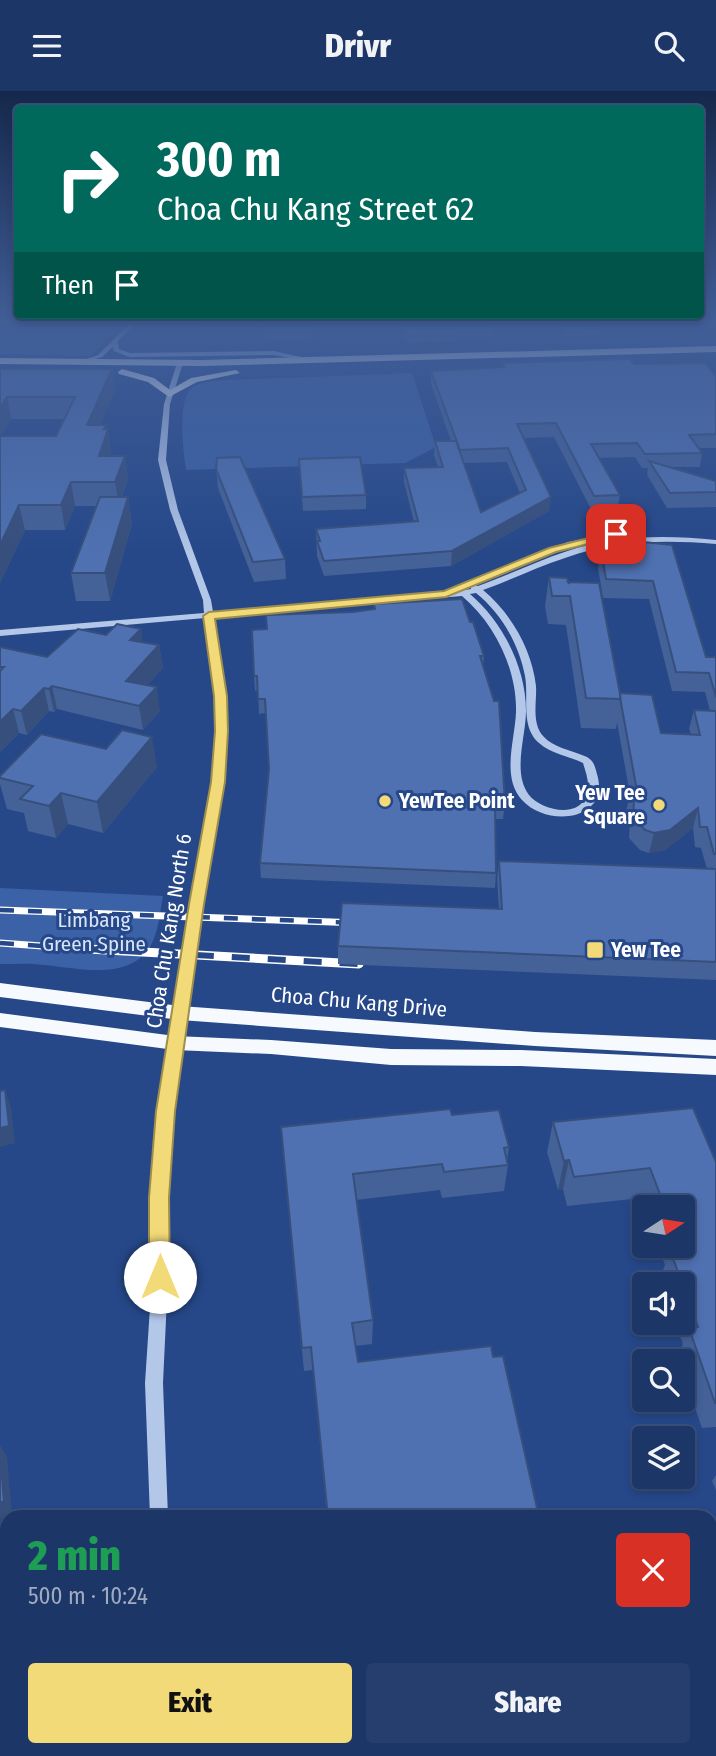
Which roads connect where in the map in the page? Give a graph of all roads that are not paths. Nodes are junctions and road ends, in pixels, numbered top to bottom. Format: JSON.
{"nodes":[{"id":1,"x":169,"y":399,"type":"edge"},
{"id":2,"x":716,"y":534,"type":"edge"},
{"id":3,"x":716,"y":542,"type":"edge"},
{"id":4,"x":468,"y":589,"type":"junction"},
{"id":5,"x":446,"y":594,"type":"joint"},
{"id":6,"x":209,"y":616,"type":"junction"},
{"id":7,"x":0,"y":633,"type":"edge"},
{"id":8,"x":0,"y":990,"type":"edge"},
{"id":9,"x":180,"y":1013,"type":"junction"},
{"id":10,"x":0,"y":1020,"type":"edge"},
{"id":11,"x":175,"y":1043,"type":"junction"},
{"id":12,"x":716,"y":1048,"type":"edge"},
{"id":13,"x":716,"y":1067,"type":"edge"},
{"id":14,"x":159,"y":1510,"type":"edge"}],
"edges":[{"from":1,"to":6,"type":"street","name":"Choa Chu Kang North 6"},
{"from":2,"to":4,"type":"street"},
{"from":3,"to":4,"type":"street"},
{"from":4,"to":4,"type":"street"},
{"from":4,"to":5,"type":"street"},
{"from":5,"to":6,"type":"street"},
{"from":6,"to":7,"type":"street"},
{"from":6,"to":9,"type":"street","name":"Choa Chu Kang North 6"},
{"from":8,"to":9,"type":"main road","name":"Choa Chu Kang Drive"},
{"from":9,"to":11,"type":"street","name":"Choa Chu Kang North 6"},
{"from":9,"to":12,"type":"main road","name":"Choa Chu Kang Drive"},
{"from":10,"to":11,"type":"main road"},
{"from":11,"to":13,"type":"main road"},
{"from":11,"to":14,"type":"street","name":"Choa Chu Kang North 6"}]}
